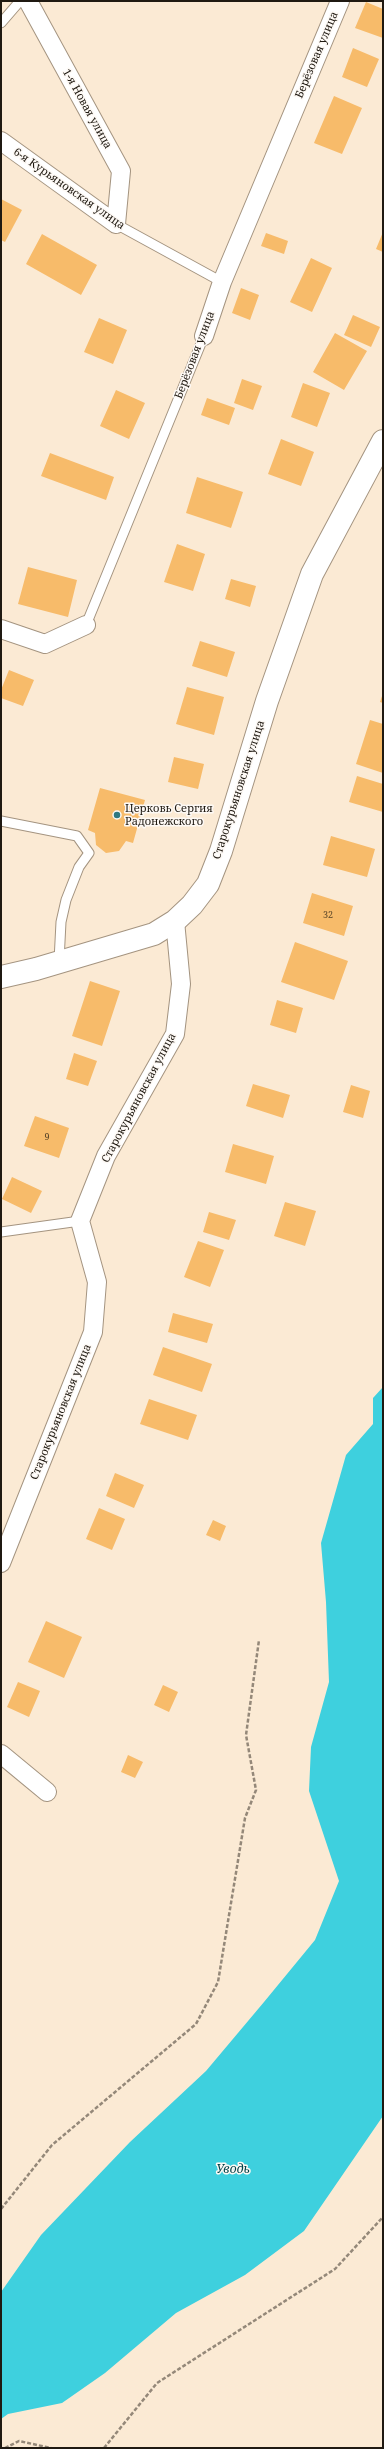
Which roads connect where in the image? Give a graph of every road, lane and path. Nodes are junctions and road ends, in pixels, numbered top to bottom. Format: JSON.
{"nodes":[{"id":1,"x":20,"y":1,"type":"edge"},
{"id":2,"x":28,"y":1,"type":"edge"},
{"id":3,"x":340,"y":1,"type":"edge"},
{"id":4,"x":1,"y":23,"type":"edge"},
{"id":5,"x":1,"y":141,"type":"edge"},
{"id":6,"x":116,"y":224,"type":"junction"},
{"id":7,"x":222,"y":282,"type":"junction"},
{"id":8,"x":204,"y":336,"type":"joint"},
{"id":9,"x":383,"y":441,"type":"edge"},
{"id":10,"x":86,"y":625,"type":"joint"},
{"id":11,"x":1,"y":629,"type":"edge"},
{"id":12,"x":1,"y":820,"type":"edge"},
{"id":13,"x":175,"y":921,"type":"junction"},
{"id":14,"x":59,"y":962,"type":"junction"},
{"id":15,"x":1,"y":977,"type":"edge"},
{"id":16,"x":80,"y":1221,"type":"junction"},
{"id":17,"x":1,"y":1232,"type":"edge"},
{"id":18,"x":1,"y":1563,"type":"edge"},
{"id":19,"x":259,"y":1640,"type":"dead end"},
{"id":20,"x":1,"y":1754,"type":"edge"},
{"id":21,"x":46,"y":1792,"type":"dead end"},
{"id":22,"x":1,"y":2209,"type":"edge"},
{"id":23,"x":383,"y":2217,"type":"edge"},
{"id":24,"x":5,"y":2448,"type":"edge"},
{"id":25,"x":51,"y":2448,"type":"edge"},
{"id":26,"x":104,"y":2448,"type":"edge"}],
"edges":[{"from":1,"to":4,"type":"lane"},
{"from":2,"to":6,"type":"street","name":"1-я Новая улица"},
{"from":3,"to":7,"type":"street","name":"Берёзовая улица"},
{"from":5,"to":6,"type":"street","name":"6-я Курьяновская улица"},
{"from":6,"to":7,"type":"lane","name":"6-я Курьяновская улица"},
{"from":7,"to":8,"type":"street","name":"Берёзовая улица"},
{"from":8,"to":10,"type":"lane","name":"Берёзовая улица"},
{"from":9,"to":13,"type":"main road","name":"Старокурьяновская улица"},
{"from":10,"to":11,"type":"street","name":"Берёзовая улица"},
{"from":12,"to":14,"type":"lane"},
{"from":13,"to":14,"type":"main road"},
{"from":13,"to":16,"type":"street","name":"Старокурьяновская улица"},
{"from":14,"to":15,"type":"main road"},
{"from":16,"to":17,"type":"lane"},
{"from":16,"to":18,"type":"street","name":"Старокурьяновская улица"},
{"from":19,"to":22,"type":"path"},
{"from":20,"to":21,"type":"street"},
{"from":23,"to":26,"type":"path"},
{"from":24,"to":25,"type":"path"}]}
